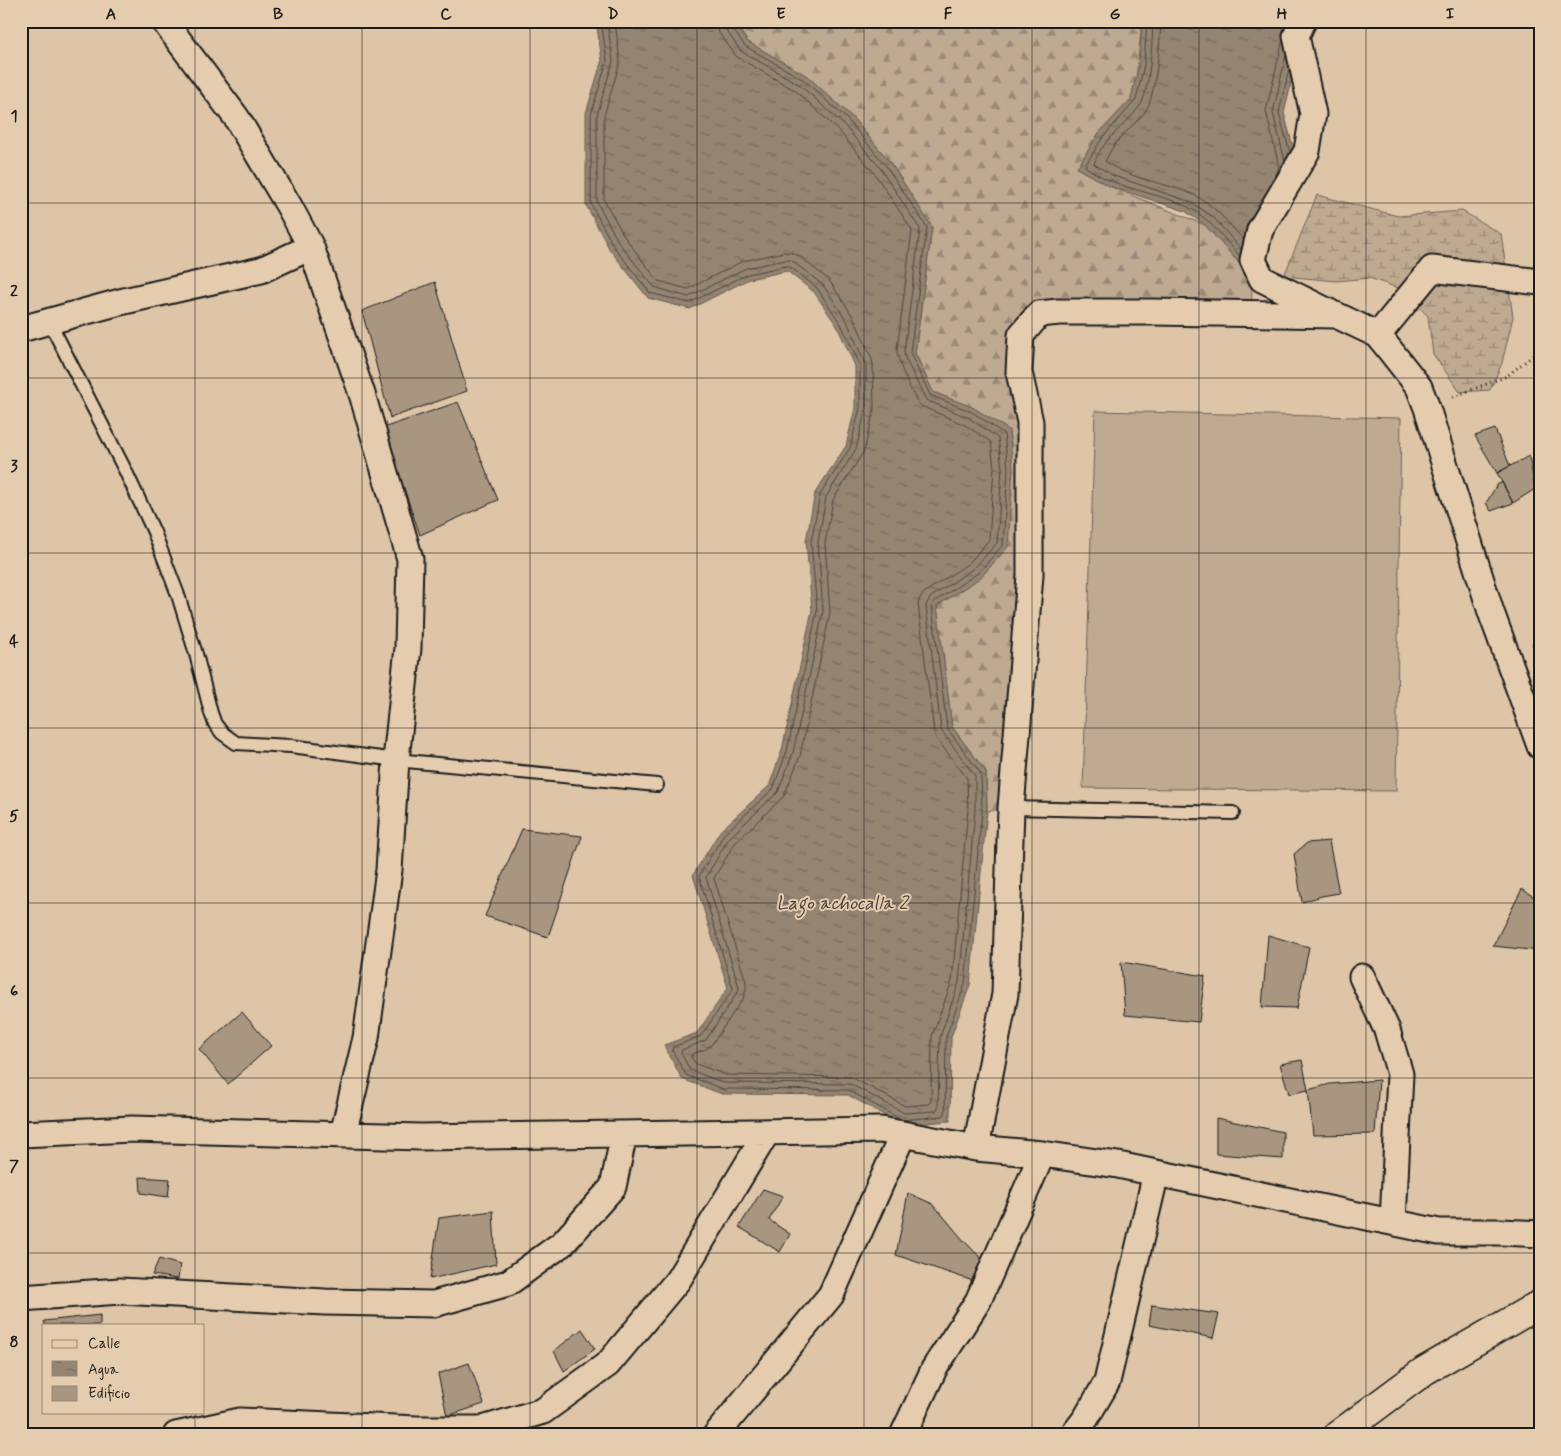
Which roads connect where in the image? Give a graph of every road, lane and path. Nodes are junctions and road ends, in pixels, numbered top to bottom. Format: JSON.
{"nodes":[{"id":1,"x":164,"y":21,"type":"edge"},
{"id":2,"x":1303,"y":21,"type":"edge"},
{"id":3,"x":310,"y":247,"type":"junction"},
{"id":4,"x":1540,"y":282,"type":"edge"},
{"id":5,"x":1336,"y":315,"type":"junction"},
{"id":6,"x":49,"y":321,"type":"junction"},
{"id":7,"x":21,"y":329,"type":"edge"},
{"id":8,"x":1378,"y":335,"type":"junction"},
{"id":9,"x":1540,"y":350,"type":"edge"},
{"id":10,"x":1427,"y":408,"type":"junction"},
{"id":11,"x":1540,"y":746,"type":"edge"},
{"id":12,"x":396,"y":760,"type":"junction"},
{"id":13,"x":657,"y":785,"type":"dead end"},
{"id":14,"x":1011,"y":808,"type":"junction"},
{"id":15,"x":1233,"y":813,"type":"dead end"},
{"id":16,"x":1362,"y":976,"type":"dead end"},
{"id":17,"x":767,"y":1132,"type":"junction"},
{"id":18,"x":21,"y":1134,"type":"edge"},
{"id":19,"x":343,"y":1134,"type":"junction"},
{"id":20,"x":624,"y":1134,"type":"junction"},
{"id":21,"x":904,"y":1134,"type":"junction"},
{"id":22,"x":976,"y":1148,"type":"junction"},
{"id":23,"x":1042,"y":1154,"type":"junction"},
{"id":24,"x":1156,"y":1172,"type":"junction"},
{"id":25,"x":1393,"y":1222,"type":"junction"},
{"id":26,"x":1540,"y":1234,"type":"edge"},
{"id":27,"x":21,"y":1298,"type":"edge"},
{"id":28,"x":1540,"y":1304,"type":"edge"},
{"id":29,"x":438,"y":1432,"type":"edge"},
{"id":30,"x":176,"y":1435,"type":"edge"},
{"id":31,"x":716,"y":1435,"type":"edge"},
{"id":32,"x":903,"y":1435,"type":"edge"},
{"id":33,"x":1073,"y":1435,"type":"edge"},
{"id":34,"x":1338,"y":1435,"type":"edge"}],
"edges":[{"from":1,"to":3,"type":"street"},
{"from":2,"to":5,"type":"street"},
{"from":3,"to":6,"type":"street"},
{"from":3,"to":12,"type":"street"},
{"from":4,"to":8,"type":"street"},
{"from":5,"to":8,"type":"street"},
{"from":5,"to":14,"type":"street"},
{"from":6,"to":7,"type":"street"},
{"from":6,"to":12,"type":"lane"},
{"from":8,"to":10,"type":"street"},
{"from":9,"to":10,"type":"path"},
{"from":10,"to":11,"type":"street"},
{"from":12,"to":13,"type":"lane"},
{"from":12,"to":19,"type":"street"},
{"from":14,"to":15,"type":"lane"},
{"from":14,"to":22,"type":"street"},
{"from":16,"to":25,"type":"street"},
{"from":17,"to":20,"type":"street"},
{"from":17,"to":21,"type":"street"},
{"from":17,"to":29,"type":"street"},
{"from":18,"to":19,"type":"street"},
{"from":19,"to":20,"type":"street"},
{"from":20,"to":27,"type":"street"},
{"from":21,"to":22,"type":"street"},
{"from":21,"to":31,"type":"street"},
{"from":22,"to":23,"type":"street"},
{"from":23,"to":24,"type":"street"},
{"from":23,"to":32,"type":"street"},
{"from":24,"to":25,"type":"street"},
{"from":24,"to":33,"type":"street"},
{"from":25,"to":26,"type":"street"},
{"from":28,"to":34,"type":"main road"},
{"from":29,"to":30,"type":"street"}]}
